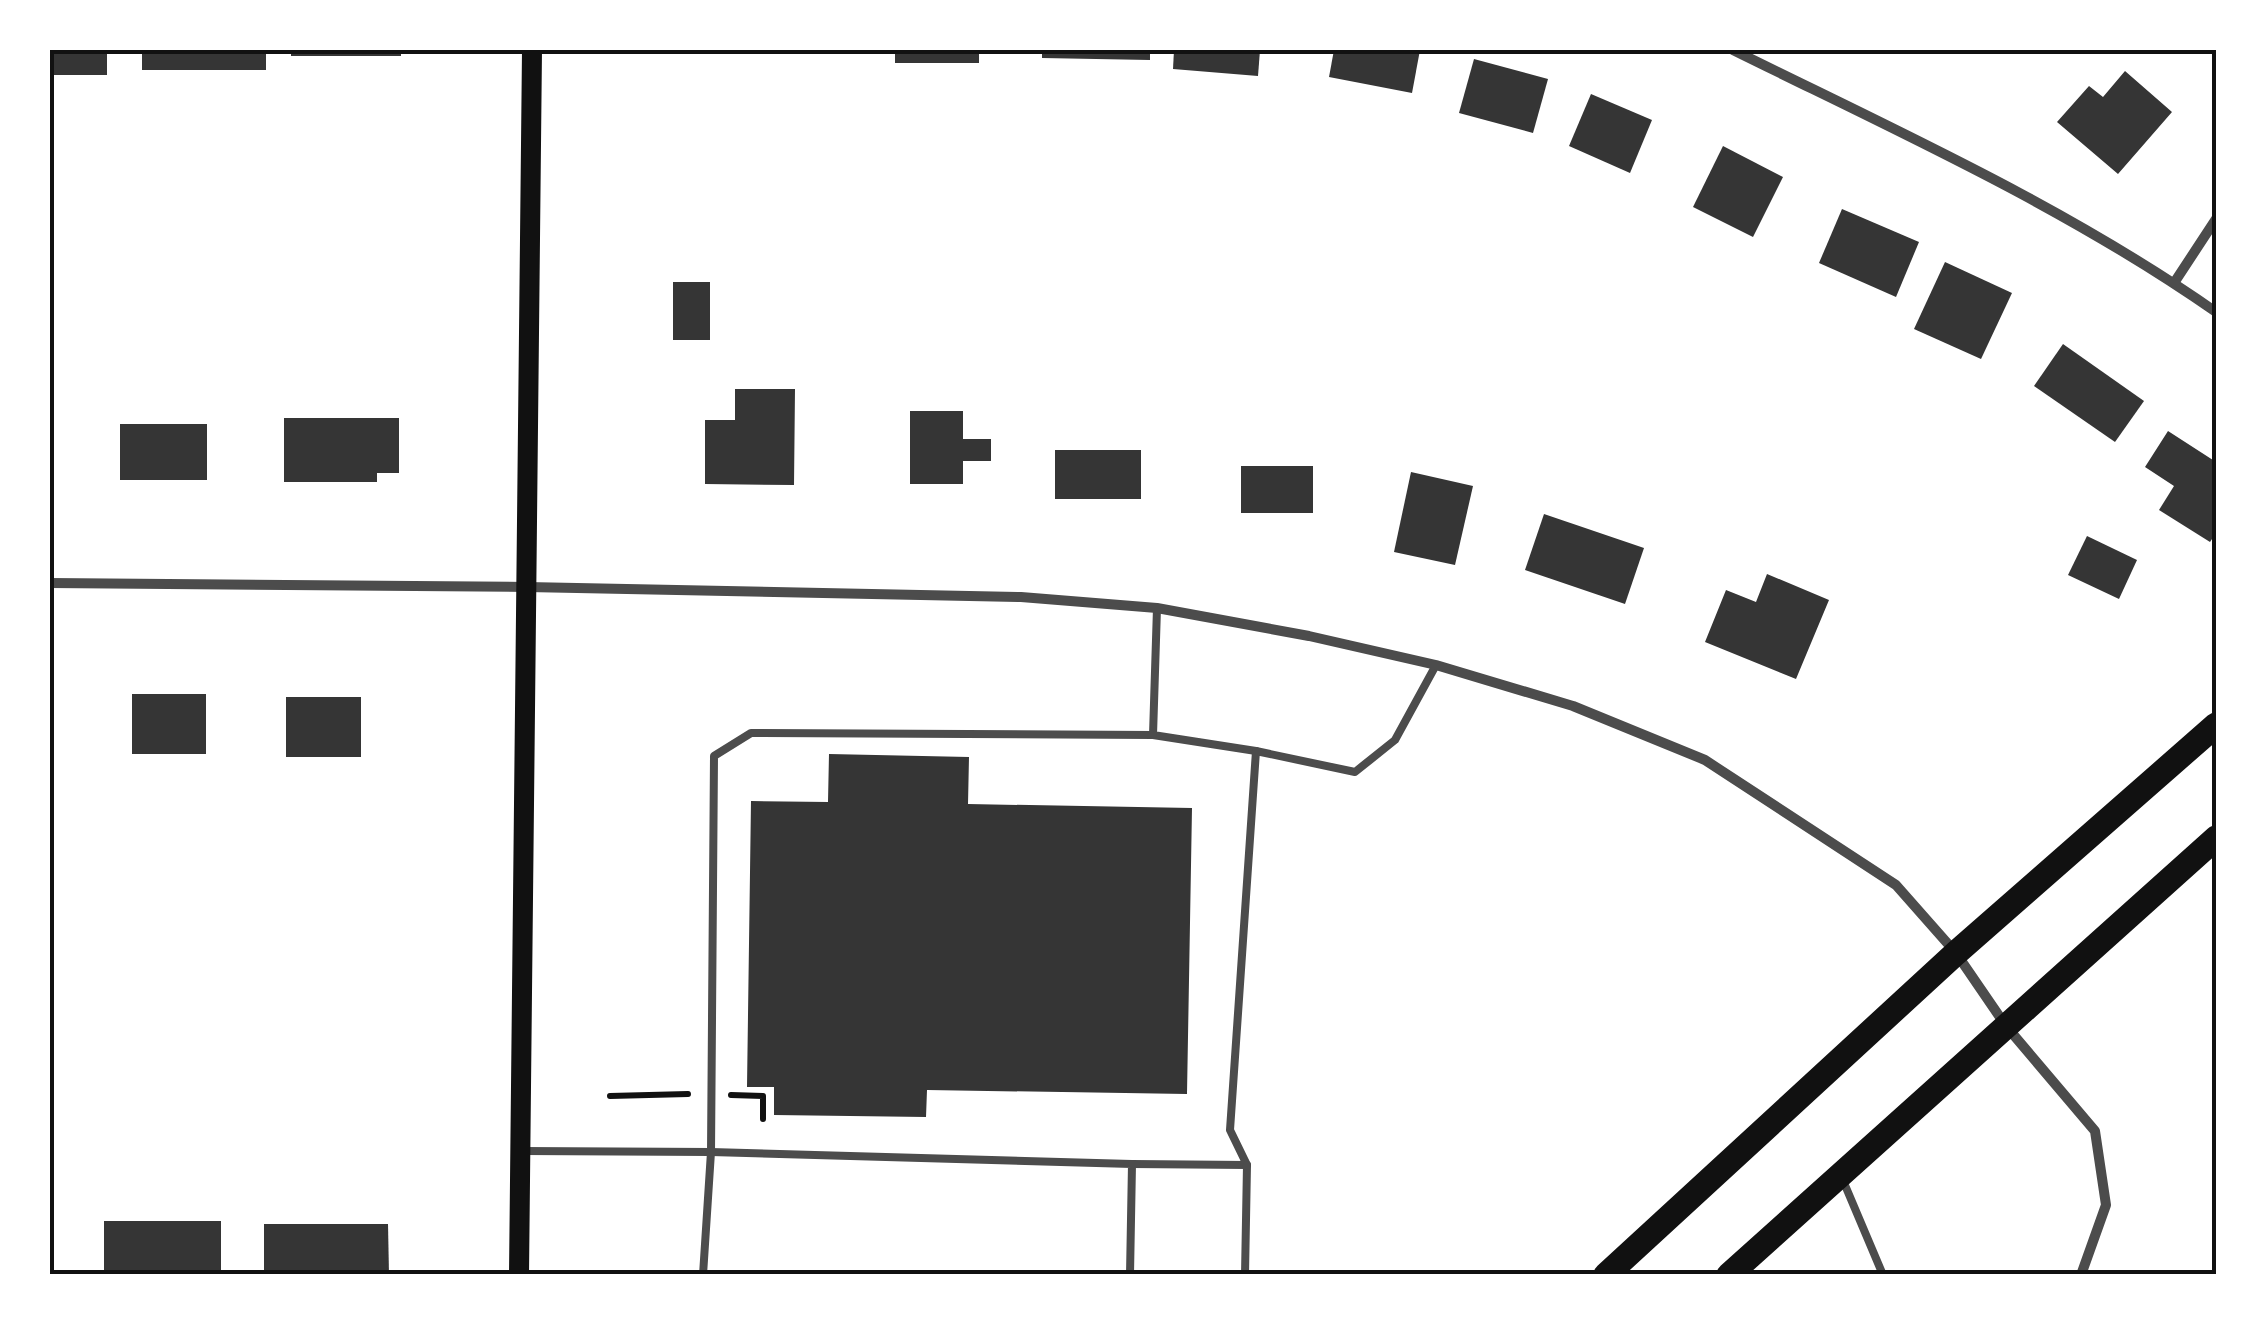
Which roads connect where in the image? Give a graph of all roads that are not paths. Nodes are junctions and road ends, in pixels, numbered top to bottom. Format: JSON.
{"nodes":[{"id":1,"x":532,"y":50,"type":"edge"},
{"id":2,"x":1733,"y":50,"type":"edge"},
{"id":3,"x":2216,"y":220,"type":"edge"},
{"id":4,"x":2174,"y":283,"type":"junction"},
{"id":5,"x":2216,"y":312,"type":"edge"},
{"id":6,"x":50,"y":583,"type":"edge"},
{"id":7,"x":527,"y":587,"type":"junction"},
{"id":8,"x":1157,"y":608,"type":"junction"},
{"id":9,"x":1436,"y":664,"type":"junction"},
{"id":10,"x":2216,"y":725,"type":"edge"},
{"id":11,"x":1153,"y":735,"type":"junction"},
{"id":12,"x":1256,"y":751,"type":"junction"},
{"id":13,"x":2216,"y":838,"type":"edge"},
{"id":14,"x":1956,"y":953,"type":"junction"},
{"id":15,"x":2006,"y":1026,"type":"junction"},
{"id":16,"x":519,"y":1151,"type":"junction"},
{"id":17,"x":711,"y":1152,"type":"junction"},
{"id":18,"x":1132,"y":1164,"type":"junction"},
{"id":19,"x":1247,"y":1165,"type":"junction"},
{"id":20,"x":1840,"y":1174,"type":"junction"},
{"id":21,"x":519,"y":1275,"type":"edge"},
{"id":22,"x":703,"y":1275,"type":"edge"},
{"id":23,"x":1130,"y":1275,"type":"edge"},
{"id":24,"x":1246,"y":1275,"type":"edge"},
{"id":25,"x":1606,"y":1275,"type":"edge"},
{"id":26,"x":1728,"y":1275,"type":"edge"},
{"id":27,"x":1883,"y":1275,"type":"edge"},
{"id":28,"x":2081,"y":1275,"type":"edge"}],
"edges":[{"from":1,"to":7,"type":"main road"},
{"from":2,"to":4,"type":"street"},
{"from":3,"to":4,"type":"street"},
{"from":4,"to":5,"type":"street"},
{"from":6,"to":7,"type":"street"},
{"from":7,"to":8,"type":"street"},
{"from":7,"to":16,"type":"main road"},
{"from":8,"to":9,"type":"street"},
{"from":8,"to":11,"type":"lane"},
{"from":9,"to":12,"type":"lane"},
{"from":9,"to":14,"type":"street"},
{"from":10,"to":14,"type":"main road"},
{"from":11,"to":12,"type":"lane"},
{"from":11,"to":17,"type":"lane"},
{"from":12,"to":19,"type":"lane"},
{"from":13,"to":15,"type":"main road"},
{"from":14,"to":15,"type":"street"},
{"from":14,"to":25,"type":"main road"},
{"from":15,"to":20,"type":"main road"},
{"from":15,"to":28,"type":"street"},
{"from":16,"to":17,"type":"lane"},
{"from":16,"to":21,"type":"main road"},
{"from":17,"to":18,"type":"lane"},
{"from":17,"to":22,"type":"lane"},
{"from":18,"to":19,"type":"lane"},
{"from":18,"to":23,"type":"lane"},
{"from":19,"to":24,"type":"lane"},
{"from":20,"to":26,"type":"main road"},
{"from":20,"to":27,"type":"lane"}]}
